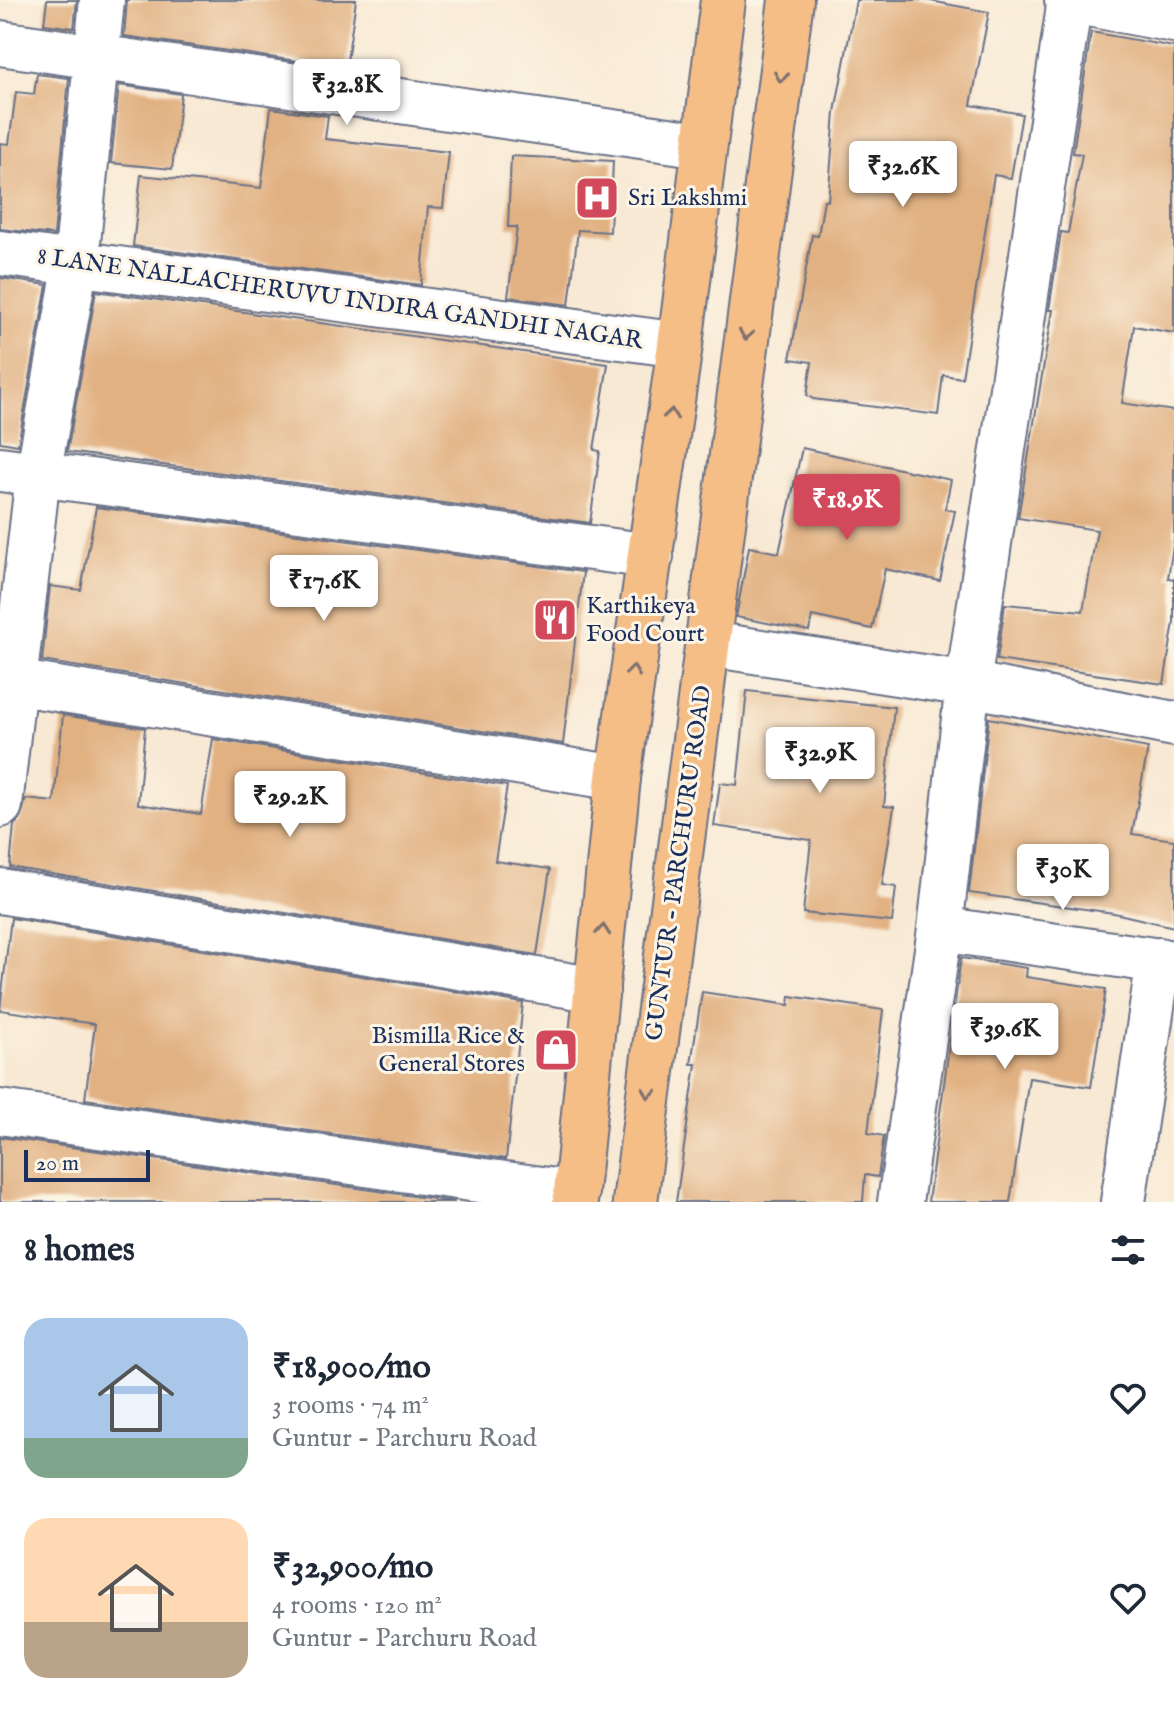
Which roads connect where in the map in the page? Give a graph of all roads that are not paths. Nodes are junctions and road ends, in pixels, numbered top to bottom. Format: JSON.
{"nodes":[{"id":1,"x":102,"y":0,"type":"edge"},
{"id":2,"x":723,"y":0,"type":"edge"},
{"id":3,"x":791,"y":0,"type":"edge"},
{"id":4,"x":1069,"y":0,"type":"edge"},
{"id":5,"x":1174,"y":20,"type":"edge"},
{"id":6,"x":0,"y":43,"type":"edge"},
{"id":7,"x":96,"y":57,"type":"junction"},
{"id":8,"x":703,"y":145,"type":"junction"},
{"id":9,"x":0,"y":253,"type":"edge"},
{"id":10,"x":76,"y":263,"type":"junction"},
{"id":11,"x":680,"y":345,"type":"junction"},
{"id":12,"x":19,"y":472,"type":"edge"},
{"id":13,"x":651,"y":556,"type":"junction"},
{"id":14,"x":709,"y":644,"type":"junction"},
{"id":15,"x":8,"y":681,"type":"edge"},
{"id":16,"x":968,"y":684,"type":"junction"},
{"id":17,"x":1174,"y":724,"type":"edge"},
{"id":18,"x":618,"y":778,"type":"junction"},
{"id":19,"x":0,"y":805,"type":"edge"},
{"id":20,"x":0,"y":891,"type":"edge"},
{"id":21,"x":940,"y":929,"type":"junction"},
{"id":22,"x":1166,"y":961,"type":"edge"},
{"id":23,"x":597,"y":990,"type":"junction"},
{"id":24,"x":0,"y":1112,"type":"edge"},
{"id":25,"x":575,"y":1198,"type":"edge"},
{"id":26,"x":635,"y":1202,"type":"edge"},
{"id":27,"x":900,"y":1202,"type":"edge"},
{"id":28,"x":1123,"y":1202,"type":"edge"}],
"edges":[{"from":1,"to":7,"type":"street"},
{"from":2,"to":8,"type":"main road"},
{"from":3,"to":14,"type":"main road","name":"GUNTUR - PARCHURU ROAD","one_way":true},
{"from":4,"to":5,"type":"street"},
{"from":4,"to":16,"type":"street"},
{"from":6,"to":7,"type":"street"},
{"from":7,"to":8,"type":"street"},
{"from":7,"to":10,"type":"street"},
{"from":8,"to":11,"type":"main road"},
{"from":9,"to":10,"type":"street","name":"8 LANE NALLACHERUVU INDIRA GANDHI NAGAR"},
{"from":10,"to":11,"type":"street","name":"8 LANE NALLACHERUVU INDIRA GANDHI NAGAR"},
{"from":10,"to":12,"type":"street"},
{"from":13,"to":11,"type":"main road","one_way":true},
{"from":12,"to":13,"type":"street"},
{"from":12,"to":15,"type":"street"},
{"from":18,"to":13,"type":"main road","one_way":true},
{"from":14,"to":16,"type":"street"},
{"from":14,"to":26,"type":"main road","name":"GUNTUR - PARCHURU ROAD","one_way":true},
{"from":15,"to":18,"type":"street"},
{"from":15,"to":19,"type":"street"},
{"from":16,"to":17,"type":"street"},
{"from":16,"to":21,"type":"street"},
{"from":23,"to":18,"type":"main road","one_way":true},
{"from":20,"to":23,"type":"street"},
{"from":21,"to":22,"type":"street"},
{"from":21,"to":27,"type":"street"},
{"from":22,"to":28,"type":"street"},
{"from":23,"to":25,"type":"main road"},
{"from":24,"to":25,"type":"street"}]}
